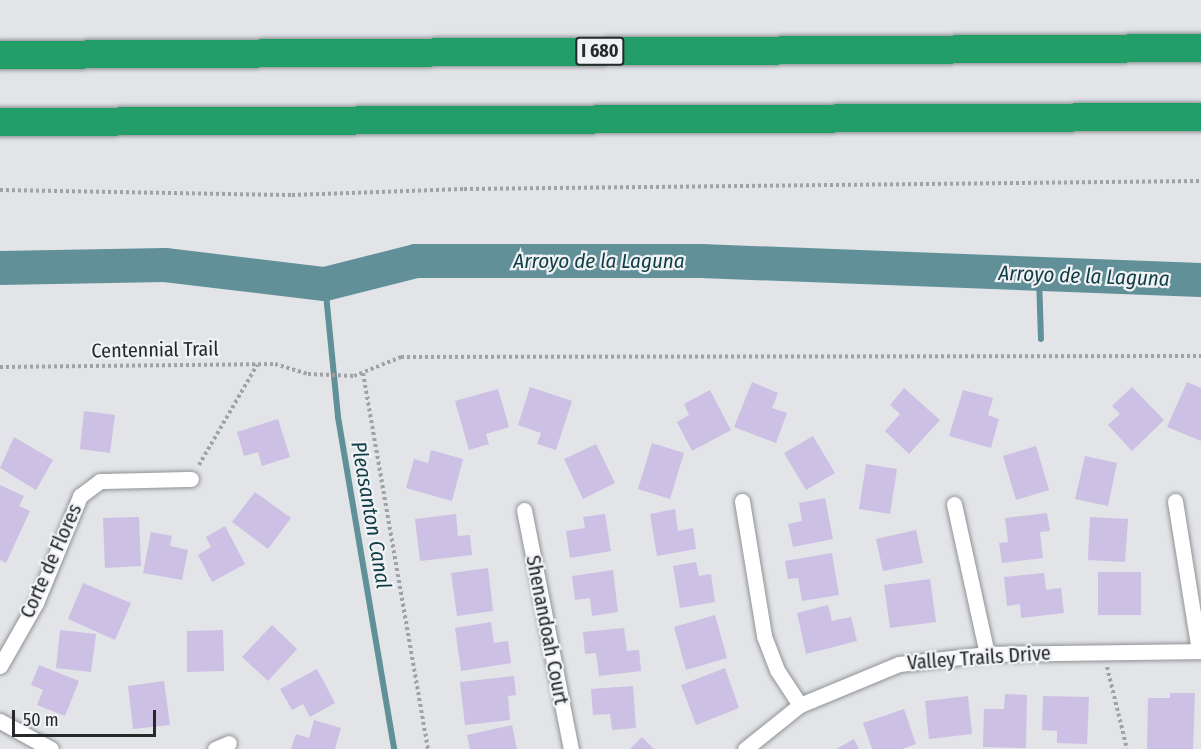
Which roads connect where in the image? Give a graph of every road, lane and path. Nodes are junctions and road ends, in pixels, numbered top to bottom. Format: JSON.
{"nodes":[{"id":1,"x":1201,"y":48,"type":"edge"},
{"id":2,"x":0,"y":55,"type":"edge"},
{"id":3,"x":1201,"y":117,"type":"edge"},
{"id":4,"x":0,"y":122,"type":"edge"},
{"id":5,"x":1201,"y":181,"type":"edge"},
{"id":6,"x":0,"y":190,"type":"edge"},
{"id":7,"x":1201,"y":356,"type":"edge"},
{"id":8,"x":257,"y":364,"type":"junction"},
{"id":9,"x":0,"y":367,"type":"edge"},
{"id":10,"x":363,"y":373,"type":"junction"},
{"id":11,"x":191,"y":479,"type":"joint"},
{"id":12,"x":742,"y":501,"type":"dead end"},
{"id":13,"x":1175,"y":501,"type":"dead end"},
{"id":14,"x":954,"y":504,"type":"dead end"},
{"id":15,"x":524,"y":510,"type":"dead end"},
{"id":16,"x":1200,"y":651,"type":"edge"},
{"id":17,"x":1107,"y":652,"type":"junction"},
{"id":18,"x":987,"y":654,"type":"junction"},
{"id":19,"x":0,"y":666,"type":"edge"},
{"id":20,"x":800,"y":705,"type":"junction"},
{"id":21,"x":0,"y":722,"type":"edge"},
{"id":22,"x":229,"y":743,"type":"dead end"},
{"id":23,"x":51,"y":749,"type":"edge"},
{"id":24,"x":214,"y":749,"type":"edge"},
{"id":25,"x":428,"y":749,"type":"edge"},
{"id":26,"x":571,"y":749,"type":"edge"},
{"id":27,"x":745,"y":749,"type":"edge"},
{"id":28,"x":1127,"y":749,"type":"edge"}],
"edges":[{"from":1,"to":2,"type":"highway","number":"I 680"},
{"from":3,"to":4,"type":"highway"},
{"from":5,"to":6,"type":"path"},
{"from":7,"to":10,"type":"path"},
{"from":8,"to":9,"type":"path","name":"Centennial Trail"},
{"from":8,"to":10,"type":"path","name":"Centennial Trail"},
{"from":8,"to":11,"type":"path"},
{"from":10,"to":25,"type":"path"},
{"from":11,"to":19,"type":"street","name":"Corte de Flores"},
{"from":12,"to":20,"type":"street"},
{"from":13,"to":16,"type":"street"},
{"from":14,"to":18,"type":"street"},
{"from":15,"to":26,"type":"street","name":"Shenandoah Court"},
{"from":16,"to":17,"type":"street","name":"Valley Trails Drive"},
{"from":17,"to":18,"type":"street","name":"Valley Trails Drive"},
{"from":17,"to":28,"type":"path"},
{"from":18,"to":20,"type":"street","name":"Valley Trails Drive"},
{"from":20,"to":27,"type":"street","name":"Valley Trails Drive"},
{"from":21,"to":23,"type":"street"},
{"from":22,"to":24,"type":"street"}]}
